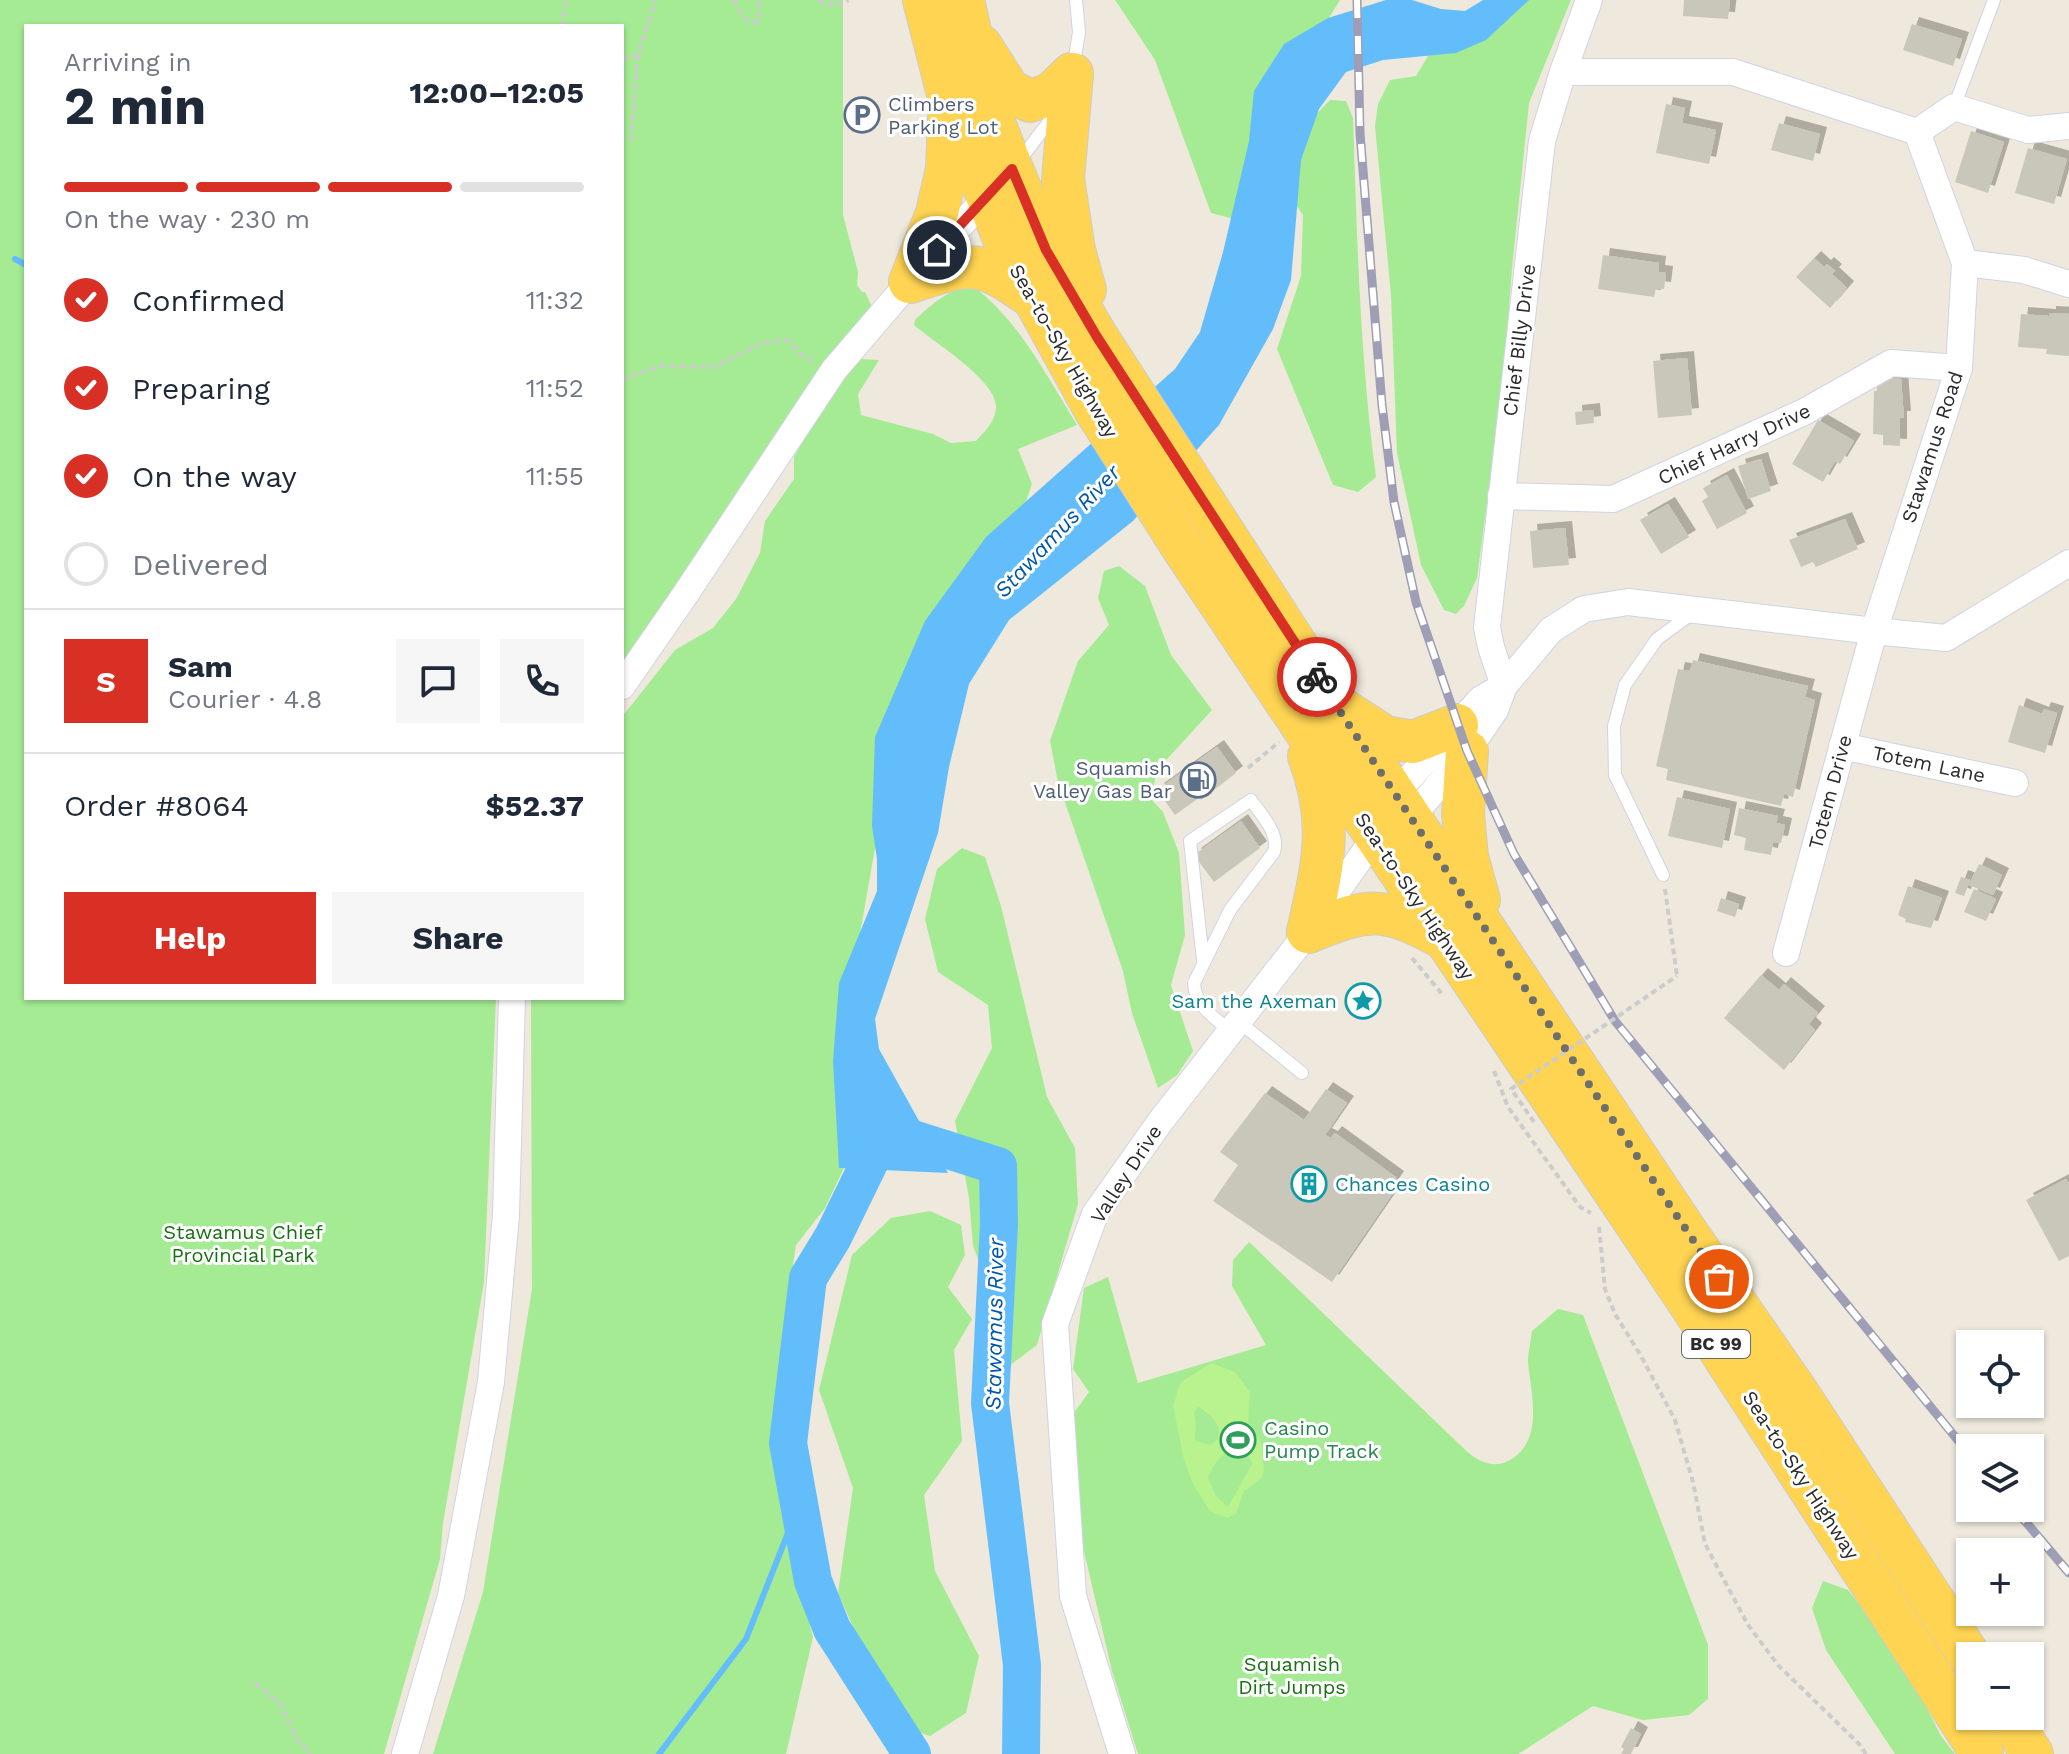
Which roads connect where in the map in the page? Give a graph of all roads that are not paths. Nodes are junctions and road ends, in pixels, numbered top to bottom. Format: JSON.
{"nodes":[{"id":1,"x":924,"y":0,"type":"edge"},
{"id":2,"x":1076,"y":0,"type":"edge"},
{"id":3,"x":1589,"y":0,"type":"edge"},
{"id":4,"x":1994,"y":0,"type":"edge"},
{"id":5,"x":966,"y":13,"type":"edge"},
{"id":6,"x":1563,"y":72,"type":"junction"},
{"id":7,"x":1072,"y":74,"type":"junction"},
{"id":8,"x":949,"y":98,"type":"junction"},
{"id":9,"x":1954,"y":107,"type":"junction"},
{"id":10,"x":2069,"y":126,"type":"edge"},
{"id":11,"x":1917,"y":132,"type":"junction"},
{"id":12,"x":1000,"y":184,"type":"junction"},
{"id":13,"x":1965,"y":263,"type":"junction"},
{"id":14,"x":910,"y":282,"type":"junction"},
{"id":15,"x":2069,"y":284,"type":"edge"},
{"id":16,"x":1032,"y":297,"type":"junction"},
{"id":17,"x":1097,"y":337,"type":"junction"},
{"id":18,"x":1959,"y":368,"type":"junction"},
{"id":19,"x":1501,"y":496,"type":"junction"},
{"id":20,"x":2069,"y":563,"type":"edge"},
{"id":21,"x":1697,"y":610,"type":"junction"},
{"id":22,"x":1874,"y":631,"type":"junction"},
{"id":23,"x":624,"y":683,"type":"edge"},
{"id":24,"x":1504,"y":686,"type":"junction"},
{"id":25,"x":1335,"y":705,"type":"junction"},
{"id":26,"x":1286,"y":728,"type":"junction"},
{"id":27,"x":1462,"y":738,"type":"junction"},
{"id":28,"x":1842,"y":746,"type":"junction"},
{"id":29,"x":2015,"y":783,"type":"dead end"},
{"id":30,"x":1394,"y":816,"type":"junction"},
{"id":31,"x":1663,"y":875,"type":"road end"},
{"id":32,"x":1308,"y":932,"type":"junction"},
{"id":33,"x":1489,"y":936,"type":"junction"},
{"id":34,"x":1427,"y":947,"type":"junction"},
{"id":35,"x":1786,"y":953,"type":"dead end"},
{"id":36,"x":1203,"y":960,"type":"junction"},
{"id":37,"x":512,"y":1000,"type":"edge"},
{"id":38,"x":1234,"y":1026,"type":"junction"},
{"id":39,"x":1302,"y":1073,"type":"dead end"},
{"id":40,"x":1960,"y":1642,"type":"edge"},
{"id":41,"x":2017,"y":1730,"type":"edge"},
{"id":42,"x":405,"y":1754,"type":"edge"},
{"id":43,"x":1122,"y":1754,"type":"edge"},
{"id":44,"x":1982,"y":1754,"type":"edge"},
{"id":45,"x":2032,"y":1754,"type":"edge"}],
"edges":[{"from":1,"to":8,"type":"highway","name":"Sea-to-Sky Highway","number":"BC 99"},
{"from":2,"to":7,"type":"lane"},
{"from":3,"to":6,"type":"street","name":"Chief Billy Drive"},
{"from":4,"to":9,"type":"lane"},
{"from":5,"to":7,"type":"highway"},
{"from":5,"to":12,"type":"highway","name":"Sea-to-Sky Highway","number":"BC 99"},
{"from":6,"to":11,"type":"street"},
{"from":6,"to":19,"type":"street","name":"Chief Billy Drive"},
{"from":7,"to":12,"type":"lane"},
{"from":7,"to":17,"type":"highway"},
{"from":8,"to":12,"type":"highway","name":"Sea-to-Sky Highway","number":"BC 99"},
{"from":8,"to":14,"type":"highway"},
{"from":9,"to":10,"type":"street"},
{"from":9,"to":11,"type":"street"},
{"from":11,"to":13,"type":"street","name":"Stawamus Road"},
{"from":12,"to":14,"type":"street"},
{"from":12,"to":16,"type":"highway","name":"Sea-to-Sky Highway","number":"BC 99"},
{"from":12,"to":17,"type":"highway","name":"Sea-to-Sky Highway","number":"BC 99"},
{"from":13,"to":15,"type":"street"},
{"from":13,"to":18,"type":"street","name":"Stawamus Road"},
{"from":14,"to":16,"type":"highway"},
{"from":14,"to":23,"type":"street"},
{"from":16,"to":26,"type":"highway","name":"Sea-to-Sky Highway","number":"BC 99"},
{"from":17,"to":25,"type":"highway","name":"Sea-to-Sky Highway","number":"BC 99"},
{"from":18,"to":19,"type":"street","name":"Chief Harry Drive"},
{"from":18,"to":22,"type":"street","name":"Stawamus Road"},
{"from":19,"to":24,"type":"street","name":"Chief Billy Drive"},
{"from":20,"to":22,"type":"street"},
{"from":21,"to":22,"type":"street"},
{"from":21,"to":24,"type":"street"},
{"from":21,"to":31,"type":"lane"},
{"from":22,"to":28,"type":"street","name":"Totem Drive"},
{"from":24,"to":27,"type":"street"},
{"from":25,"to":27,"type":"highway"},
{"from":25,"to":30,"type":"highway","name":"Sea-to-Sky Highway","number":"BC 99"},
{"from":26,"to":30,"type":"highway","name":"Sea-to-Sky Highway","number":"BC 99"},
{"from":26,"to":32,"type":"highway"},
{"from":27,"to":30,"type":"street"},
{"from":27,"to":33,"type":"highway"},
{"from":28,"to":29,"type":"street","name":"Totem Lane"},
{"from":28,"to":35,"type":"street","name":"Totem Drive"},
{"from":30,"to":32,"type":"street","name":"Valley Drive"},
{"from":30,"to":33,"type":"highway","name":"Sea-to-Sky Highway","number":"BC 99"},
{"from":30,"to":34,"type":"highway","name":"Sea-to-Sky Highway","number":"BC 99"},
{"from":32,"to":34,"type":"highway"},
{"from":32,"to":38,"type":"street","name":"Valley Drive"},
{"from":33,"to":40,"type":"highway","name":"Sea-to-Sky Highway","number":"BC 99"},
{"from":34,"to":44,"type":"highway","name":"Sea-to-Sky Highway","number":"BC 99"},
{"from":36,"to":36,"type":"lane"},
{"from":36,"to":38,"type":"lane"},
{"from":37,"to":42,"type":"street"},
{"from":38,"to":39,"type":"lane"},
{"from":38,"to":43,"type":"street","name":"Valley Drive"},
{"from":41,"to":45,"type":"highway"}]}
